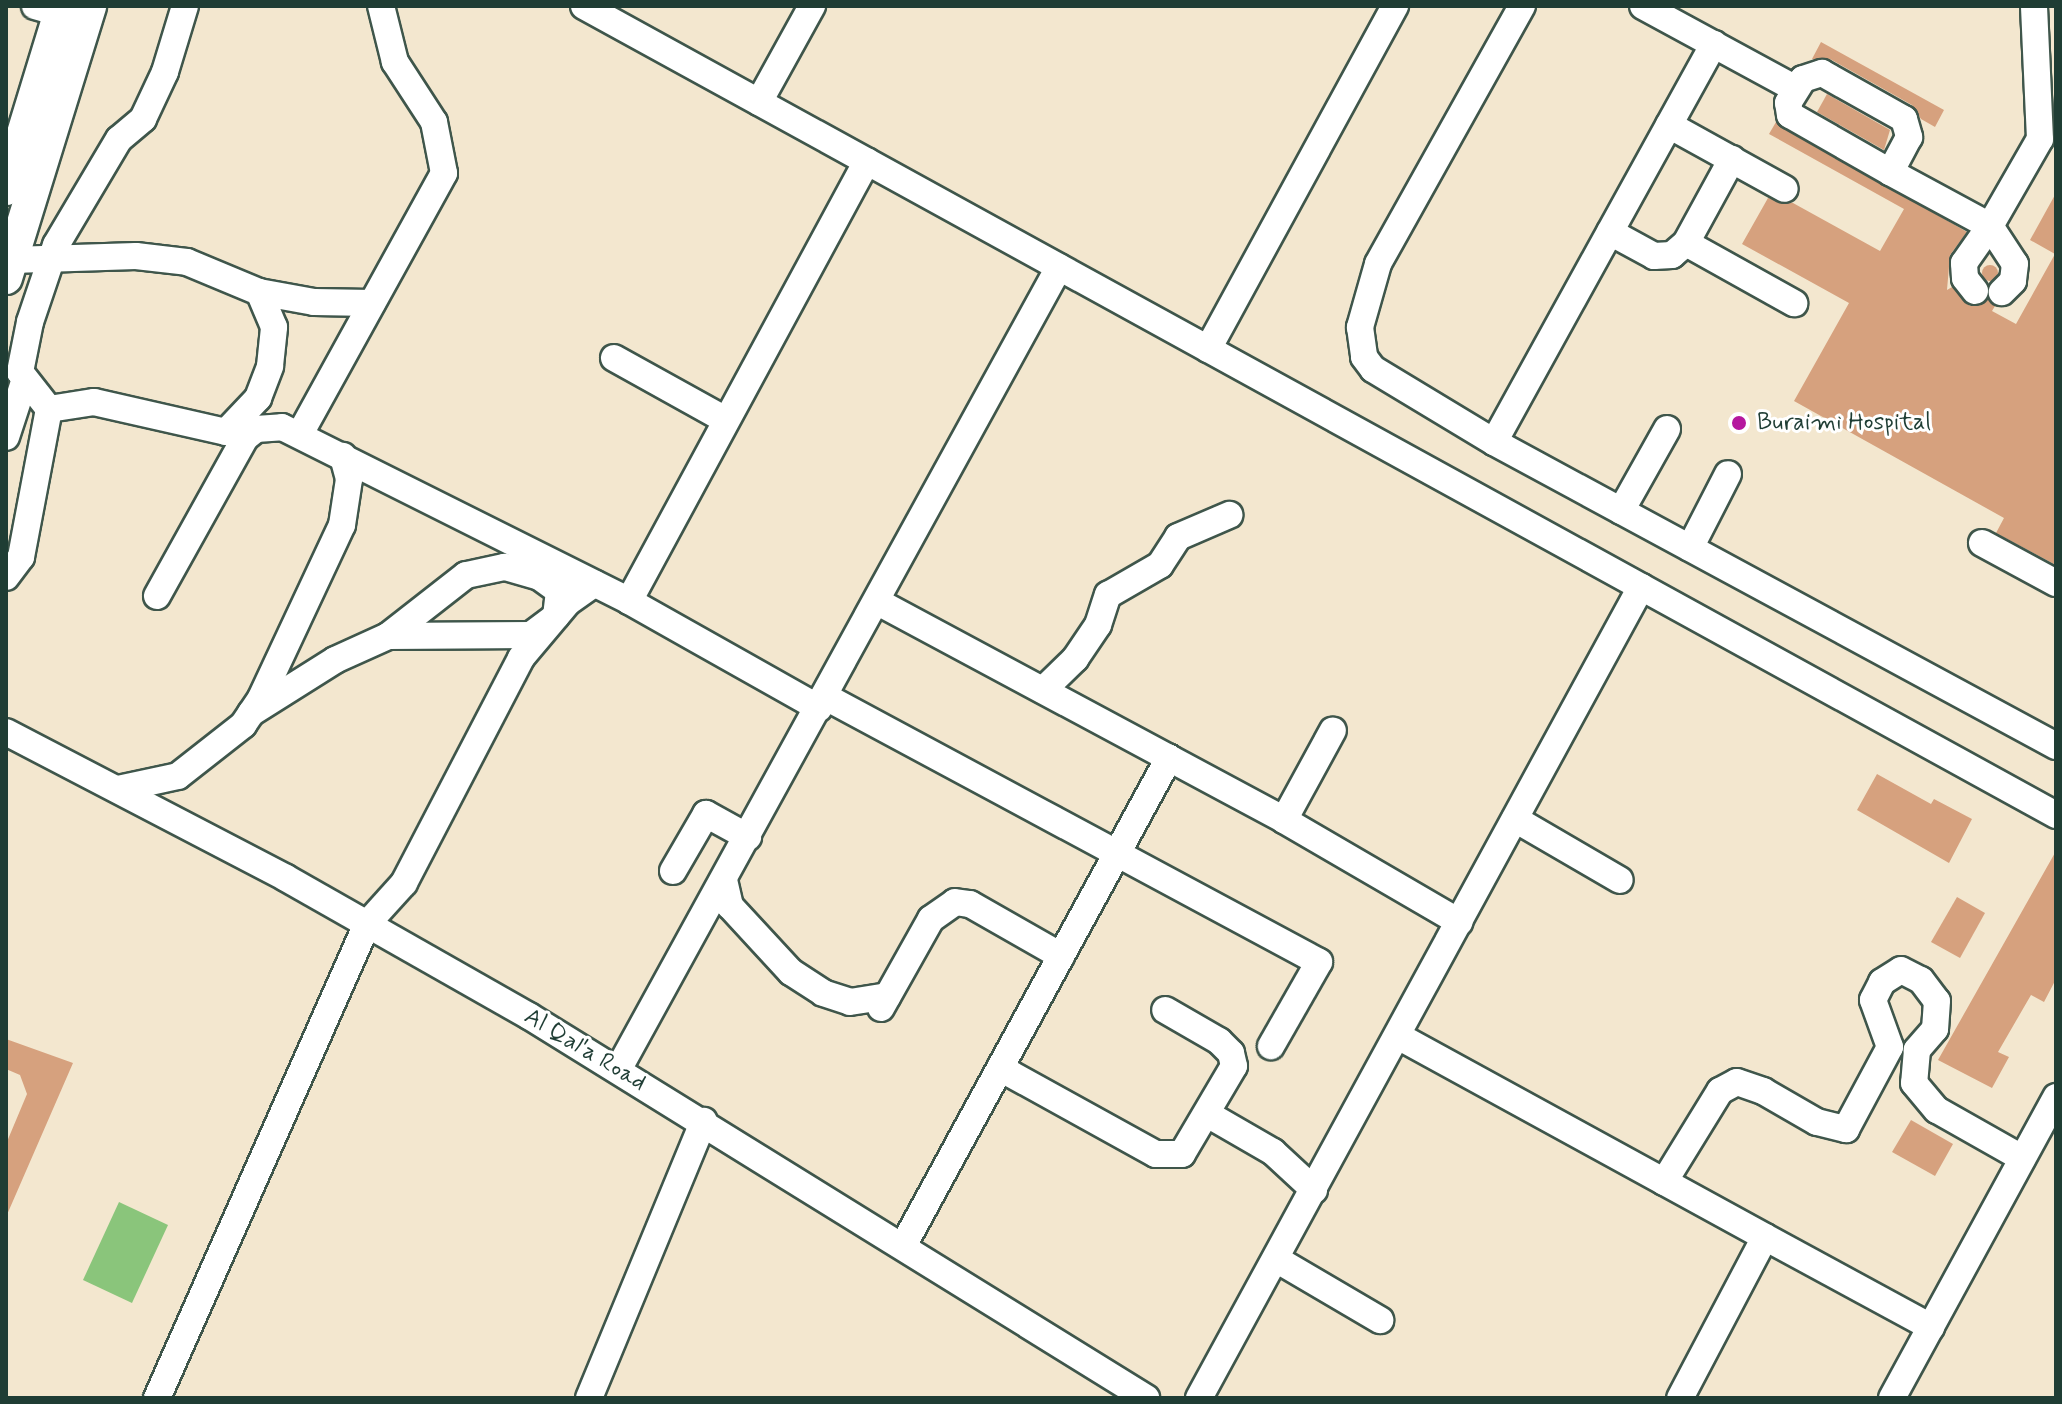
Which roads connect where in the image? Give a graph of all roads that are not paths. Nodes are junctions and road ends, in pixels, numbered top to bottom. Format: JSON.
{"nodes":[{"id":1,"x":185,"y":6,"type":"edge"},
{"id":2,"x":381,"y":6,"type":"edge"},
{"id":3,"x":584,"y":6,"type":"edge"},
{"id":4,"x":812,"y":6,"type":"edge"},
{"id":5,"x":1395,"y":6,"type":"edge"},
{"id":6,"x":1522,"y":6,"type":"edge"},
{"id":7,"x":1643,"y":6,"type":"edge"},
{"id":8,"x":2034,"y":6,"type":"edge"},
{"id":9,"x":62,"y":8,"type":"edge"},
{"id":10,"x":1714,"y":44,"type":"junction"},
{"id":11,"x":1796,"y":89,"type":"junction"},
{"id":12,"x":759,"y":102,"type":"junction"},
{"id":13,"x":1669,"y":125,"type":"junction"},
{"id":14,"x":1732,"y":159,"type":"junction"},
{"id":15,"x":867,"y":161,"type":"junction"},
{"id":16,"x":1890,"y":172,"type":"junction"},
{"id":17,"x":6,"y":189,"type":"edge"},
{"id":18,"x":1785,"y":189,"type":"dead end"},
{"id":19,"x":1990,"y":226,"type":"junction"},
{"id":20,"x":1610,"y":232,"type":"junction"},
{"id":21,"x":1686,"y":243,"type":"junction"},
{"id":22,"x":52,"y":257,"type":"junction"},
{"id":23,"x":1059,"y":267,"type":"junction"},
{"id":24,"x":9,"y":269,"type":"edge"},
{"id":25,"x":1975,"y":291,"type":"dead end"},
{"id":26,"x":259,"y":292,"type":"junction"},
{"id":27,"x":2002,"y":292,"type":"dead end"},
{"id":28,"x":372,"y":303,"type":"junction"},
{"id":29,"x":1794,"y":303,"type":"dead end"},
{"id":30,"x":1208,"y":349,"type":"junction"},
{"id":31,"x":614,"y":358,"type":"dead end"},
{"id":32,"x":25,"y":379,"type":"junction"},
{"id":33,"x":49,"y":409,"type":"junction"},
{"id":34,"x":726,"y":420,"type":"junction"},
{"id":35,"x":1667,"y":429,"type":"dead end"},
{"id":36,"x":300,"y":434,"type":"junction"},
{"id":37,"x":6,"y":437,"type":"edge"},
{"id":38,"x":1494,"y":442,"type":"junction"},
{"id":39,"x":343,"y":456,"type":"junction"},
{"id":40,"x":1728,"y":474,"type":"dead end"},
{"id":41,"x":1621,"y":511,"type":"junction"},
{"id":42,"x":1229,"y":515,"type":"dead end"},
{"id":43,"x":1982,"y":543,"type":"dead end"},
{"id":44,"x":1690,"y":548,"type":"junction"},
{"id":45,"x":6,"y":577,"type":"edge"},
{"id":46,"x":2056,"y":583,"type":"edge"},
{"id":47,"x":594,"y":584,"type":"junction"},
{"id":48,"x":1641,"y":587,"type":"junction"},
{"id":49,"x":157,"y":596,"type":"dead end"},
{"id":50,"x":629,"y":601,"type":"junction"},
{"id":51,"x":878,"y":602,"type":"junction"},
{"id":52,"x":556,"y":616,"type":"junction"},
{"id":53,"x":388,"y":636,"type":"junction"},
{"id":54,"x":1043,"y":690,"type":"junction"},
{"id":55,"x":821,"y":702,"type":"junction"},
{"id":56,"x":251,"y":713,"type":"junction"},
{"id":57,"x":1333,"y":730,"type":"dead end"},
{"id":58,"x":6,"y":732,"type":"edge"},
{"id":59,"x":2056,"y":746,"type":"edge"},
{"id":60,"x":1169,"y":758,"type":"junction"},
{"id":61,"x":118,"y":789,"type":"junction"},
{"id":62,"x":2056,"y":815,"type":"edge"},
{"id":63,"x":1515,"y":819,"type":"junction"},
{"id":64,"x":1284,"y":820,"type":"junction"},
{"id":65,"x":748,"y":837,"type":"junction"},
{"id":66,"x":1118,"y":856,"type":"junction"},
{"id":67,"x":673,"y":871,"type":"dead end"},
{"id":68,"x":724,"y":880,"type":"junction"},
{"id":69,"x":1620,"y":880,"type":"dead end"},
{"id":70,"x":1459,"y":922,"type":"junction"},
{"id":71,"x":367,"y":924,"type":"junction"},
{"id":72,"x":1061,"y":956,"type":"junction"},
{"id":73,"x":1165,"y":1010,"type":"dead end"},
{"id":74,"x":1398,"y":1036,"type":"junction"},
{"id":75,"x":1271,"y":1046,"type":"dead end"},
{"id":76,"x":1000,"y":1068,"type":"junction"},
{"id":77,"x":618,"y":1070,"type":"junction"},
{"id":78,"x":2056,"y":1098,"type":"edge"},
{"id":79,"x":1209,"y":1115,"type":"junction"},
{"id":80,"x":704,"y":1121,"type":"junction"},
{"id":81,"x":2022,"y":1158,"type":"junction"},
{"id":82,"x":1664,"y":1182,"type":"junction"},
{"id":83,"x":1314,"y":1190,"type":"junction"},
{"id":84,"x":1765,"y":1237,"type":"junction"},
{"id":85,"x":903,"y":1246,"type":"junction"},
{"id":86,"x":1276,"y":1259,"type":"junction"},
{"id":87,"x":1380,"y":1320,"type":"dead end"},
{"id":88,"x":1931,"y":1327,"type":"junction"},
{"id":89,"x":157,"y":1398,"type":"edge"},
{"id":90,"x":589,"y":1398,"type":"edge"},
{"id":91,"x":1146,"y":1398,"type":"edge"},
{"id":92,"x":1199,"y":1398,"type":"edge"},
{"id":93,"x":1680,"y":1398,"type":"edge"},
{"id":94,"x":1892,"y":1398,"type":"edge"}],
"edges":[{"from":1,"to":22,"type":"street"},
{"from":2,"to":28,"type":"street"},
{"from":3,"to":12,"type":"street"},
{"from":4,"to":12,"type":"street"},
{"from":5,"to":30,"type":"street"},
{"from":6,"to":38,"type":"street"},
{"from":7,"to":10,"type":"street"},
{"from":8,"to":19,"type":"street"},
{"from":9,"to":17,"type":"main road"},
{"from":9,"to":24,"type":"main road"},
{"from":10,"to":11,"type":"street"},
{"from":10,"to":13,"type":"street"},
{"from":11,"to":16,"type":"street"},
{"from":11,"to":16,"type":"street"},
{"from":12,"to":15,"type":"street"},
{"from":13,"to":14,"type":"street"},
{"from":13,"to":20,"type":"street"},
{"from":14,"to":18,"type":"street"},
{"from":14,"to":21,"type":"street"},
{"from":15,"to":23,"type":"street"},
{"from":15,"to":34,"type":"street"},
{"from":16,"to":19,"type":"street"},
{"from":19,"to":25,"type":"street"},
{"from":19,"to":27,"type":"street"},
{"from":20,"to":21,"type":"street"},
{"from":20,"to":38,"type":"street"},
{"from":21,"to":29,"type":"street"},
{"from":22,"to":24,"type":"street"},
{"from":22,"to":26,"type":"street"},
{"from":22,"to":32,"type":"street"},
{"from":23,"to":30,"type":"street"},
{"from":23,"to":51,"type":"street"},
{"from":26,"to":28,"type":"street"},
{"from":26,"to":33,"type":"street"},
{"from":28,"to":36,"type":"street"},
{"from":30,"to":48,"type":"street"},
{"from":31,"to":34,"type":"street"},
{"from":32,"to":33,"type":"street"},
{"from":32,"to":37,"type":"street"},
{"from":33,"to":45,"type":"street"},
{"from":34,"to":50,"type":"street"},
{"from":35,"to":41,"type":"street"},
{"from":36,"to":39,"type":"street"},
{"from":36,"to":49,"type":"street"},
{"from":38,"to":41,"type":"street"},
{"from":39,"to":47,"type":"street"},
{"from":39,"to":56,"type":"street"},
{"from":40,"to":44,"type":"street"},
{"from":41,"to":44,"type":"street"},
{"from":42,"to":54,"type":"street"},
{"from":43,"to":46,"type":"street"},
{"from":44,"to":59,"type":"street"},
{"from":47,"to":50,"type":"street"},
{"from":47,"to":52,"type":"street"},
{"from":48,"to":62,"type":"street"},
{"from":48,"to":63,"type":"street"},
{"from":50,"to":55,"type":"street"},
{"from":51,"to":54,"type":"street"},
{"from":51,"to":55,"type":"street"},
{"from":52,"to":53,"type":"street"},
{"from":52,"to":53,"type":"street"},
{"from":52,"to":71,"type":"street"},
{"from":53,"to":56,"type":"street"},
{"from":54,"to":60,"type":"street"},
{"from":55,"to":65,"type":"street"},
{"from":55,"to":66,"type":"street"},
{"from":56,"to":61,"type":"street"},
{"from":57,"to":64,"type":"street"},
{"from":58,"to":61,"type":"street","name":"Al Qal'a Road"},
{"from":60,"to":64,"type":"street"},
{"from":60,"to":66,"type":"street"},
{"from":61,"to":71,"type":"street","name":"Al Qal'a Road"},
{"from":63,"to":69,"type":"street"},
{"from":63,"to":70,"type":"street"},
{"from":64,"to":70,"type":"street"},
{"from":65,"to":67,"type":"street"},
{"from":65,"to":68,"type":"street"},
{"from":66,"to":72,"type":"street"},
{"from":66,"to":75,"type":"street"},
{"from":68,"to":72,"type":"street"},
{"from":68,"to":77,"type":"street"},
{"from":70,"to":74,"type":"street"},
{"from":71,"to":77,"type":"street","name":"Al Qal'a Road"},
{"from":71,"to":89,"type":"street"},
{"from":72,"to":76,"type":"street"},
{"from":73,"to":79,"type":"street"},
{"from":74,"to":82,"type":"street"},
{"from":74,"to":83,"type":"street"},
{"from":76,"to":79,"type":"street"},
{"from":76,"to":85,"type":"street"},
{"from":77,"to":80,"type":"street","name":"Al Qal'a Road"},
{"from":78,"to":81,"type":"street"},
{"from":79,"to":83,"type":"street"},
{"from":80,"to":85,"type":"street","name":"Al Qal'a Road"},
{"from":80,"to":90,"type":"street"},
{"from":81,"to":82,"type":"street"},
{"from":81,"to":88,"type":"street"},
{"from":82,"to":84,"type":"street"},
{"from":83,"to":86,"type":"street"},
{"from":84,"to":88,"type":"street"},
{"from":84,"to":93,"type":"street"},
{"from":85,"to":91,"type":"street","name":"Al Qal'a Road"},
{"from":86,"to":87,"type":"street"},
{"from":86,"to":92,"type":"street"},
{"from":88,"to":94,"type":"street"}]}
